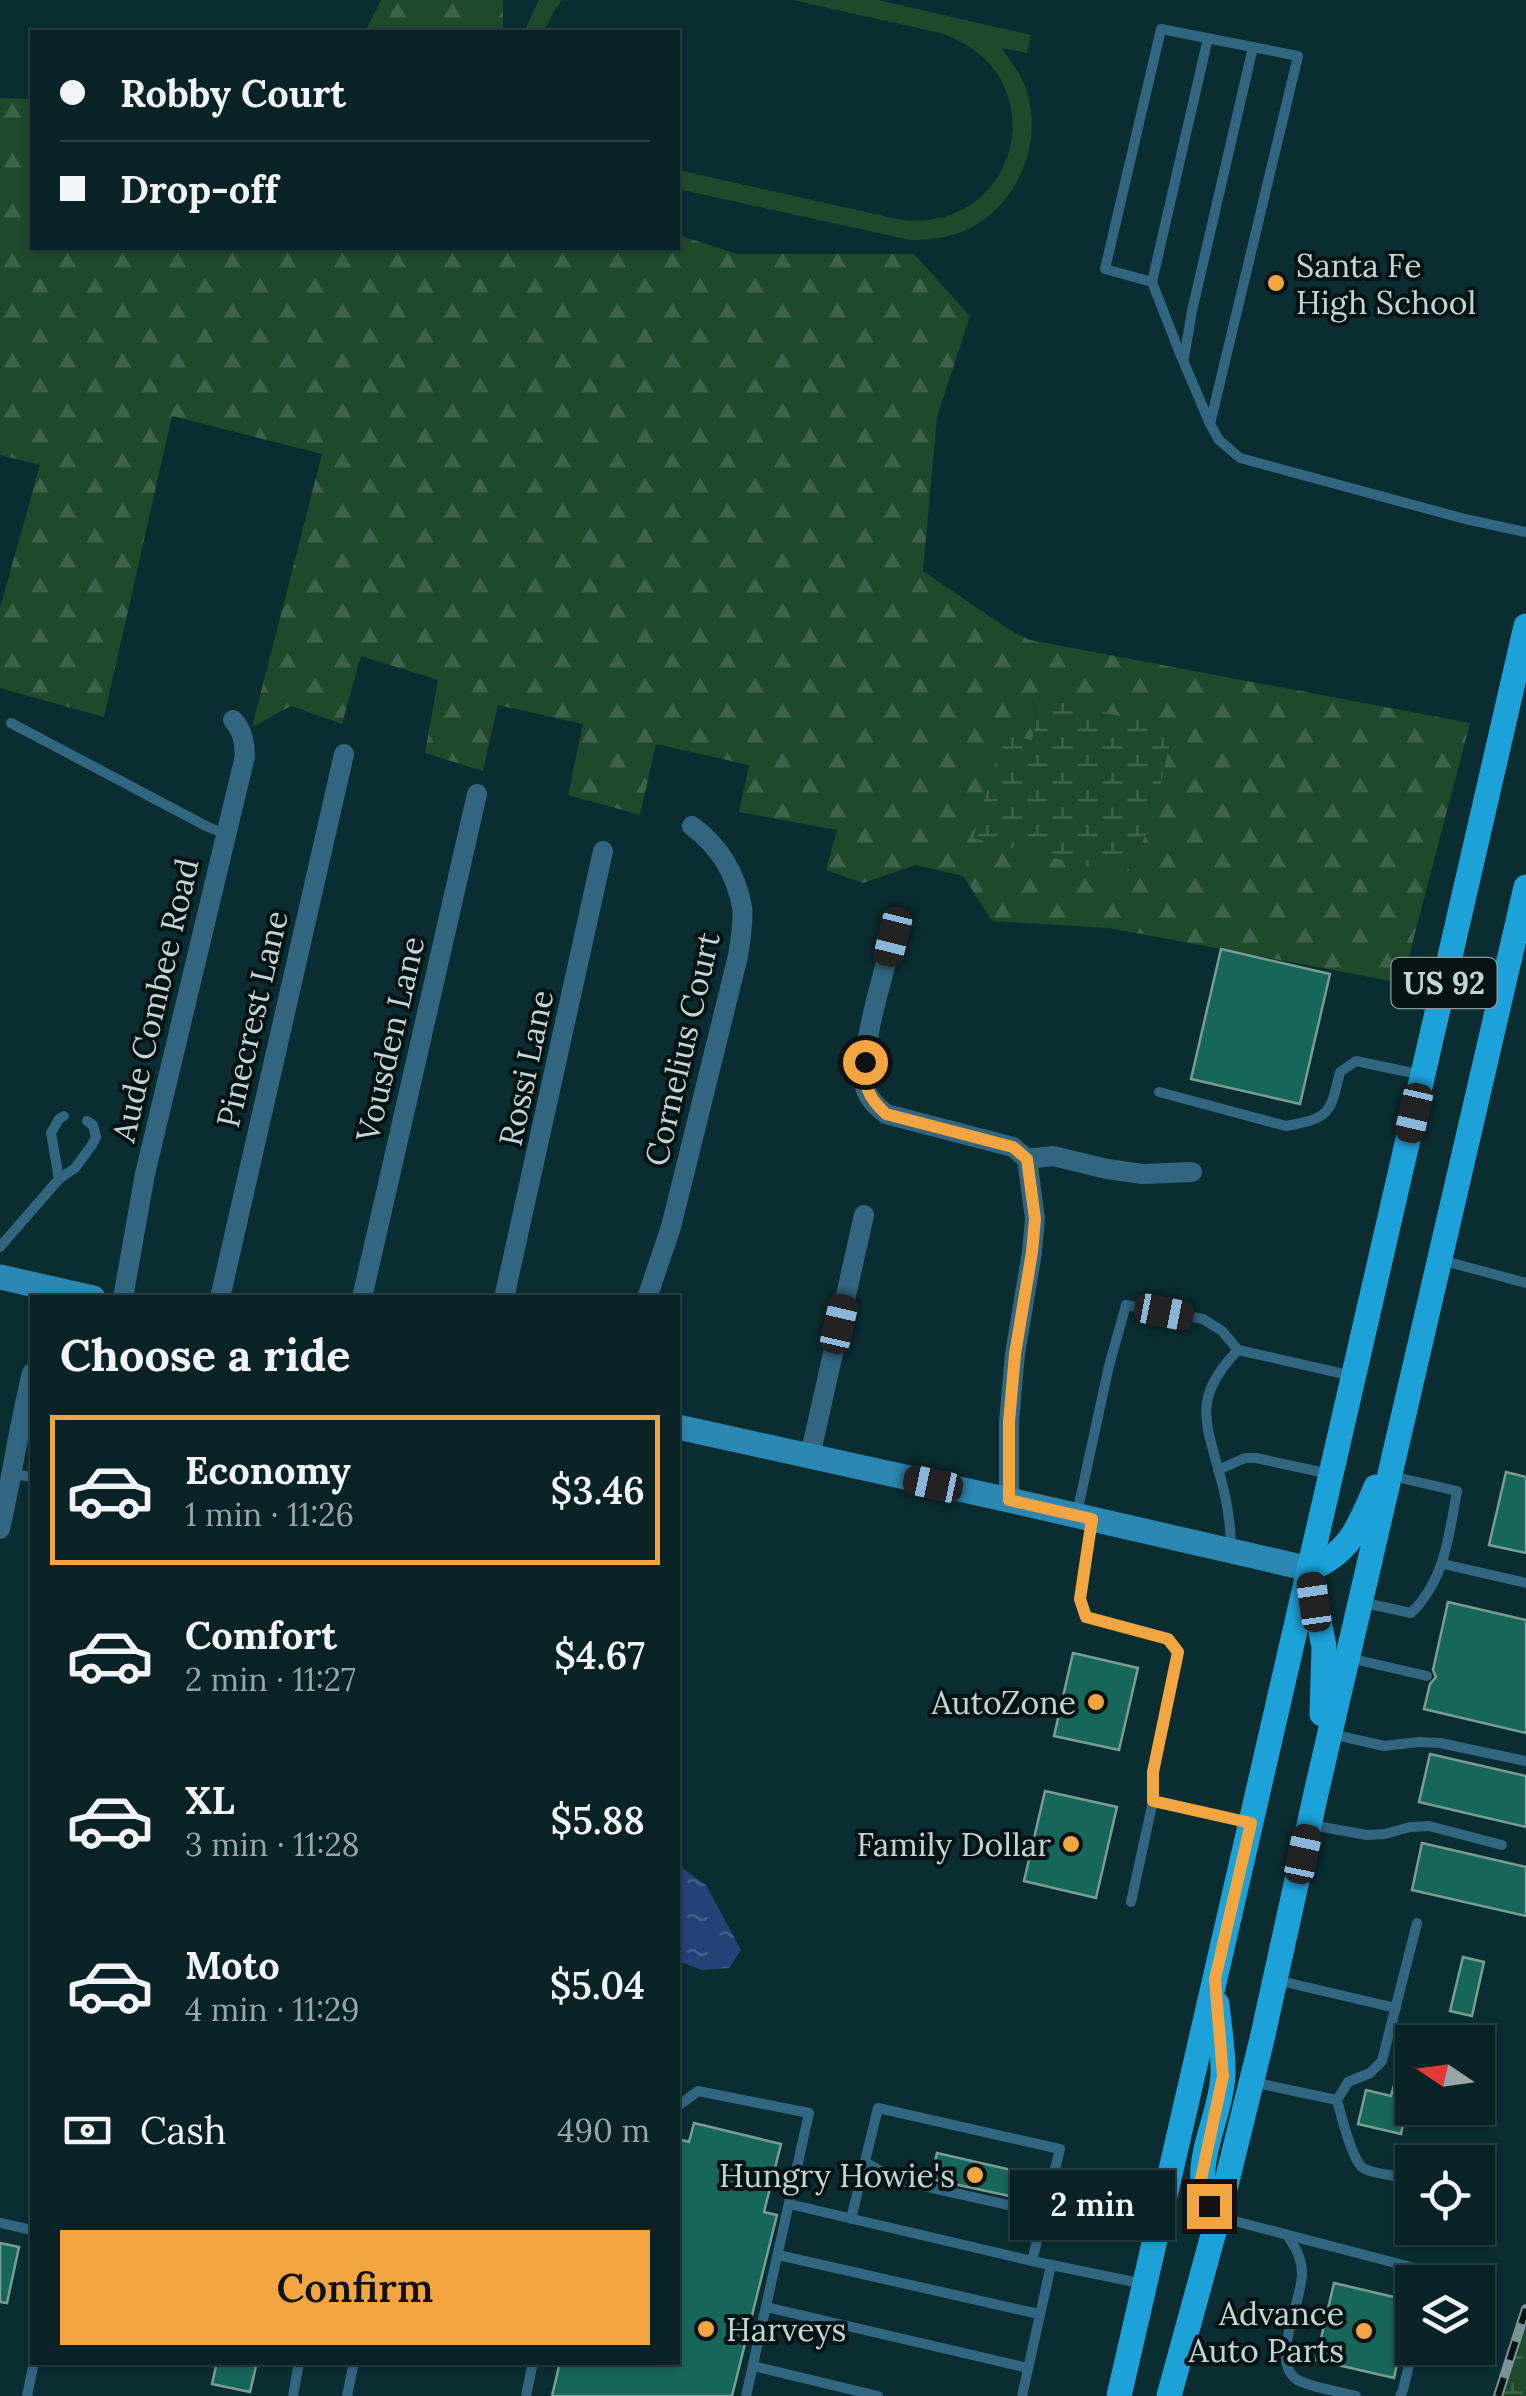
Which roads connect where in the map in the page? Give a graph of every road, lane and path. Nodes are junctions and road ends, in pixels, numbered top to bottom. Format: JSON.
{"nodes":[{"id":1,"x":1208,"y":38,"type":"junction"},
{"id":2,"x":1254,"y":47,"type":"junction"},
{"id":3,"x":1152,"y":282,"type":"junction"},
{"id":4,"x":1184,"y":362,"type":"junction"},
{"id":5,"x":1210,"y":424,"type":"junction"},
{"id":6,"x":1526,"y":532,"type":"edge"},
{"id":7,"x":1526,"y":626,"type":"edge"},
{"id":8,"x":1526,"y":672,"type":"edge"},
{"id":9,"x":1508,"y":706,"type":"junction"},
{"id":10,"x":233,"y":720,"type":"dead end"},
{"id":11,"x":10,"y":723,"type":"dead end"},
{"id":12,"x":344,"y":754,"type":"dead end"},
{"id":13,"x":477,"y":794,"type":"dead end"},
{"id":14,"x":692,"y":826,"type":"dead end"},
{"id":15,"x":226,"y":834,"type":"junction"},
{"id":16,"x":603,"y":851,"type":"dead end"},
{"id":17,"x":1526,"y":887,"type":"edge"},
{"id":18,"x":1521,"y":932,"type":"edge"},
{"id":19,"x":893,"y":937,"type":"dead end"},
{"id":20,"x":1423,"y":1075,"type":"junction"},
{"id":21,"x":1159,"y":1092,"type":"dead end"},
{"id":22,"x":64,"y":1116,"type":"dead end"},
{"id":23,"x":88,"y":1121,"type":"dead end"},
{"id":24,"x":1027,"y":1159,"type":"junction"},
{"id":25,"x":1192,"y":1172,"type":"dead end"},
{"id":26,"x":59,"y":1180,"type":"junction"},
{"id":27,"x":864,"y":1215,"type":"dead end"},
{"id":28,"x":0,"y":1248,"type":"edge"},
{"id":29,"x":1440,"y":1260,"type":"junction"},
{"id":30,"x":0,"y":1277,"type":"edge"},
{"id":31,"x":1526,"y":1283,"type":"edge"},
{"id":32,"x":58,"y":1294,"type":"edge"},
{"id":33,"x":124,"y":1295,"type":"edge"},
{"id":34,"x":221,"y":1295,"type":"edge"},
{"id":35,"x":363,"y":1295,"type":"edge"},
{"id":36,"x":505,"y":1295,"type":"edge"},
{"id":37,"x":648,"y":1295,"type":"edge"},
{"id":38,"x":1238,"y":1350,"type":"junction"},
{"id":39,"x":1354,"y":1377,"type":"junction"},
{"id":40,"x":30,"y":1381,"type":"edge"},
{"id":41,"x":680,"y":1427,"type":"edge"},
{"id":42,"x":1402,"y":1428,"type":"junction"},
{"id":43,"x":810,"y":1456,"type":"junction"},
{"id":44,"x":1218,"y":1470,"type":"junction"},
{"id":45,"x":1331,"y":1474,"type":"junction"},
{"id":46,"x":22,"y":1475,"type":"edge"},
{"id":47,"x":1390,"y":1476,"type":"junction"},
{"id":48,"x":1009,"y":1500,"type":"junction"},
{"id":49,"x":1084,"y":1517,"type":"junction"},
{"id":50,"x":0,"y":1529,"type":"edge"},
{"id":51,"x":1231,"y":1551,"type":"junction"},
{"id":52,"x":1443,"y":1564,"type":"junction"},
{"id":53,"x":1310,"y":1569,"type":"junction"},
{"id":54,"x":1526,"y":1583,"type":"edge"},
{"id":55,"x":1360,"y":1602,"type":"junction"},
{"id":56,"x":1348,"y":1658,"type":"junction"},
{"id":57,"x":1427,"y":1676,"type":"dead end"},
{"id":58,"x":1330,"y":1734,"type":"junction"},
{"id":59,"x":1526,"y":1761,"type":"edge"},
{"id":60,"x":1317,"y":1789,"type":"junction"},
{"id":61,"x":1153,"y":1801,"type":"junction"},
{"id":62,"x":1251,"y":1823,"type":"junction"},
{"id":63,"x":1310,"y":1825,"type":"junction"},
{"id":64,"x":1502,"y":1845,"type":"dead end"},
{"id":65,"x":1132,"y":1902,"type":"dead end"},
{"id":66,"x":1417,"y":1923,"type":"dead end"},
{"id":67,"x":1215,"y":1979,"type":"junction"},
{"id":68,"x":1275,"y":1980,"type":"junction"},
{"id":69,"x":1396,"y":2008,"type":"junction"},
{"id":70,"x":1251,"y":2082,"type":"junction"},
{"id":71,"x":1337,"y":2100,"type":"junction"},
{"id":72,"x":680,"y":2104,"type":"edge"},
{"id":73,"x":865,"y":2162,"type":"junction"},
{"id":74,"x":1394,"y":2176,"type":"dead end"},
{"id":75,"x":789,"y":2204,"type":"junction"},
{"id":76,"x":1044,"y":2213,"type":"junction"},
{"id":77,"x":1218,"y":2217,"type":"junction"},
{"id":78,"x":851,"y":2219,"type":"junction"},
{"id":79,"x":0,"y":2224,"type":"edge"},
{"id":80,"x":30,"y":2230,"type":"edge"},
{"id":81,"x":1288,"y":2237,"type":"junction"},
{"id":82,"x":778,"y":2255,"type":"junction"},
{"id":83,"x":1032,"y":2261,"type":"junction"},
{"id":84,"x":1051,"y":2265,"type":"junction"},
{"id":85,"x":1403,"y":2265,"type":"edge"},
{"id":86,"x":1145,"y":2284,"type":"junction"},
{"id":87,"x":766,"y":2307,"type":"junction"},
{"id":88,"x":1039,"y":2314,"type":"junction"},
{"id":89,"x":33,"y":2365,"type":"edge"},
{"id":90,"x":299,"y":2365,"type":"edge"},
{"id":91,"x":353,"y":2365,"type":"edge"},
{"id":92,"x":532,"y":2365,"type":"edge"},
{"id":93,"x":1409,"y":2365,"type":"edge"},
{"id":94,"x":753,"y":2366,"type":"junction"},
{"id":95,"x":1028,"y":2368,"type":"junction"},
{"id":96,"x":26,"y":2396,"type":"edge"},
{"id":97,"x":293,"y":2396,"type":"edge"},
{"id":98,"x":347,"y":2396,"type":"edge"},
{"id":99,"x":526,"y":2396,"type":"edge"},
{"id":100,"x":746,"y":2396,"type":"edge"},
{"id":101,"x":878,"y":2396,"type":"edge"},
{"id":102,"x":1022,"y":2396,"type":"edge"},
{"id":103,"x":1119,"y":2396,"type":"edge"},
{"id":104,"x":1168,"y":2396,"type":"edge"},
{"id":105,"x":1356,"y":2396,"type":"edge"},
{"id":106,"x":1400,"y":2396,"type":"edge"}],
"edges":[{"from":1,"to":2,"type":"lane"},
{"from":1,"to":3,"type":"lane"},
{"from":1,"to":3,"type":"lane"},
{"from":2,"to":4,"type":"lane"},
{"from":2,"to":5,"type":"lane"},
{"from":3,"to":4,"type":"lane"},
{"from":4,"to":5,"type":"lane"},
{"from":5,"to":6,"type":"lane"},
{"from":7,"to":9,"type":"main road","number":"US 92"},
{"from":8,"to":9,"type":"main road"},
{"from":9,"to":20,"type":"main road","number":"US 92"},
{"from":10,"to":15,"type":"street","name":"Aude Combee Road"},
{"from":11,"to":15,"type":"lane"},
{"from":12,"to":34,"type":"street","name":"Pinecrest Lane"},
{"from":13,"to":35,"type":"street","name":"Vousden Lane"},
{"from":14,"to":37,"type":"street","name":"Cornelius Court"},
{"from":15,"to":33,"type":"street","name":"Aude Combee Road"},
{"from":16,"to":36,"type":"street","name":"Rossi Lane"},
{"from":17,"to":18,"type":"main road","number":"US 92"},
{"from":18,"to":29,"type":"main road","number":"US 92"},
{"from":19,"to":24,"type":"street"},
{"from":20,"to":21,"type":"lane"},
{"from":20,"to":39,"type":"main road","number":"US 92"},
{"from":22,"to":26,"type":"lane"},
{"from":23,"to":26,"type":"lane"},
{"from":24,"to":25,"type":"street"},
{"from":24,"to":48,"type":"street"},
{"from":26,"to":28,"type":"lane"},
{"from":27,"to":43,"type":"street"},
{"from":29,"to":31,"type":"lane"},
{"from":29,"to":42,"type":"main road","number":"US 92"},
{"from":30,"to":32,"type":"street"},
{"from":38,"to":39,"type":"lane"},
{"from":38,"to":44,"type":"lane"},
{"from":38,"to":49,"type":"lane"},
{"from":39,"to":45,"type":"main road","number":"US 92"},
{"from":40,"to":46,"type":"street"},
{"from":41,"to":43,"type":"street"},
{"from":42,"to":47,"type":"main road","number":"US 92"},
{"from":42,"to":53,"type":"main road"},
{"from":43,"to":48,"type":"street"},
{"from":44,"to":45,"type":"lane"},
{"from":44,"to":51,"type":"lane"},
{"from":45,"to":53,"type":"main road","number":"US 92"},
{"from":46,"to":50,"type":"street"},
{"from":47,"to":52,"type":"lane"},
{"from":47,"to":55,"type":"main road","number":"US 92"},
{"from":48,"to":49,"type":"street"},
{"from":49,"to":51,"type":"street"},
{"from":49,"to":61,"type":"lane"},
{"from":51,"to":53,"type":"street"},
{"from":52,"to":54,"type":"lane"},
{"from":52,"to":55,"type":"lane"},
{"from":53,"to":60,"type":"main road"},
{"from":53,"to":62,"type":"main road","number":"US 92"},
{"from":55,"to":56,"type":"main road","number":"US 92"},
{"from":56,"to":57,"type":"lane"},
{"from":56,"to":58,"type":"main road","number":"US 92"},
{"from":58,"to":59,"type":"lane"},
{"from":58,"to":60,"type":"main road","number":"US 92"},
{"from":60,"to":63,"type":"main road","number":"US 92"},
{"from":61,"to":62,"type":"lane"},
{"from":61,"to":65,"type":"lane"},
{"from":62,"to":67,"type":"main road","number":"US 92"},
{"from":63,"to":64,"type":"lane"},
{"from":63,"to":68,"type":"main road","number":"US 92"},
{"from":66,"to":69,"type":"lane"},
{"from":67,"to":77,"type":"main road"},
{"from":67,"to":86,"type":"main road","number":"US 92"},
{"from":68,"to":69,"type":"lane"},
{"from":68,"to":70,"type":"main road","number":"US 92"},
{"from":69,"to":71,"type":"lane"},
{"from":70,"to":71,"type":"lane"},
{"from":70,"to":77,"type":"main road","number":"US 92"},
{"from":71,"to":74,"type":"lane"},
{"from":72,"to":75,"type":"lane"},
{"from":73,"to":76,"type":"lane"},
{"from":73,"to":76,"type":"lane"},
{"from":73,"to":78,"type":"lane"},
{"from":75,"to":78,"type":"lane"},
{"from":75,"to":82,"type":"lane"},
{"from":76,"to":83,"type":"lane"},
{"from":77,"to":81,"type":"lane"},
{"from":77,"to":104,"type":"main road","number":"US 92"},
{"from":78,"to":83,"type":"lane"},
{"from":79,"to":80,"type":"lane"},
{"from":81,"to":85,"type":"lane"},
{"from":81,"to":105,"type":"lane"},
{"from":82,"to":87,"type":"lane"},
{"from":82,"to":88,"type":"lane"},
{"from":83,"to":84,"type":"lane"},
{"from":84,"to":86,"type":"lane"},
{"from":84,"to":88,"type":"lane"},
{"from":86,"to":103,"type":"main road","number":"US 92"},
{"from":87,"to":94,"type":"lane"},
{"from":87,"to":95,"type":"lane"},
{"from":88,"to":95,"type":"lane"},
{"from":89,"to":96,"type":"lane"},
{"from":90,"to":97,"type":"lane"},
{"from":91,"to":98,"type":"lane"},
{"from":92,"to":99,"type":"lane"},
{"from":93,"to":106,"type":"lane"},
{"from":94,"to":100,"type":"lane"},
{"from":94,"to":101,"type":"lane"},
{"from":95,"to":102,"type":"lane"}]}
